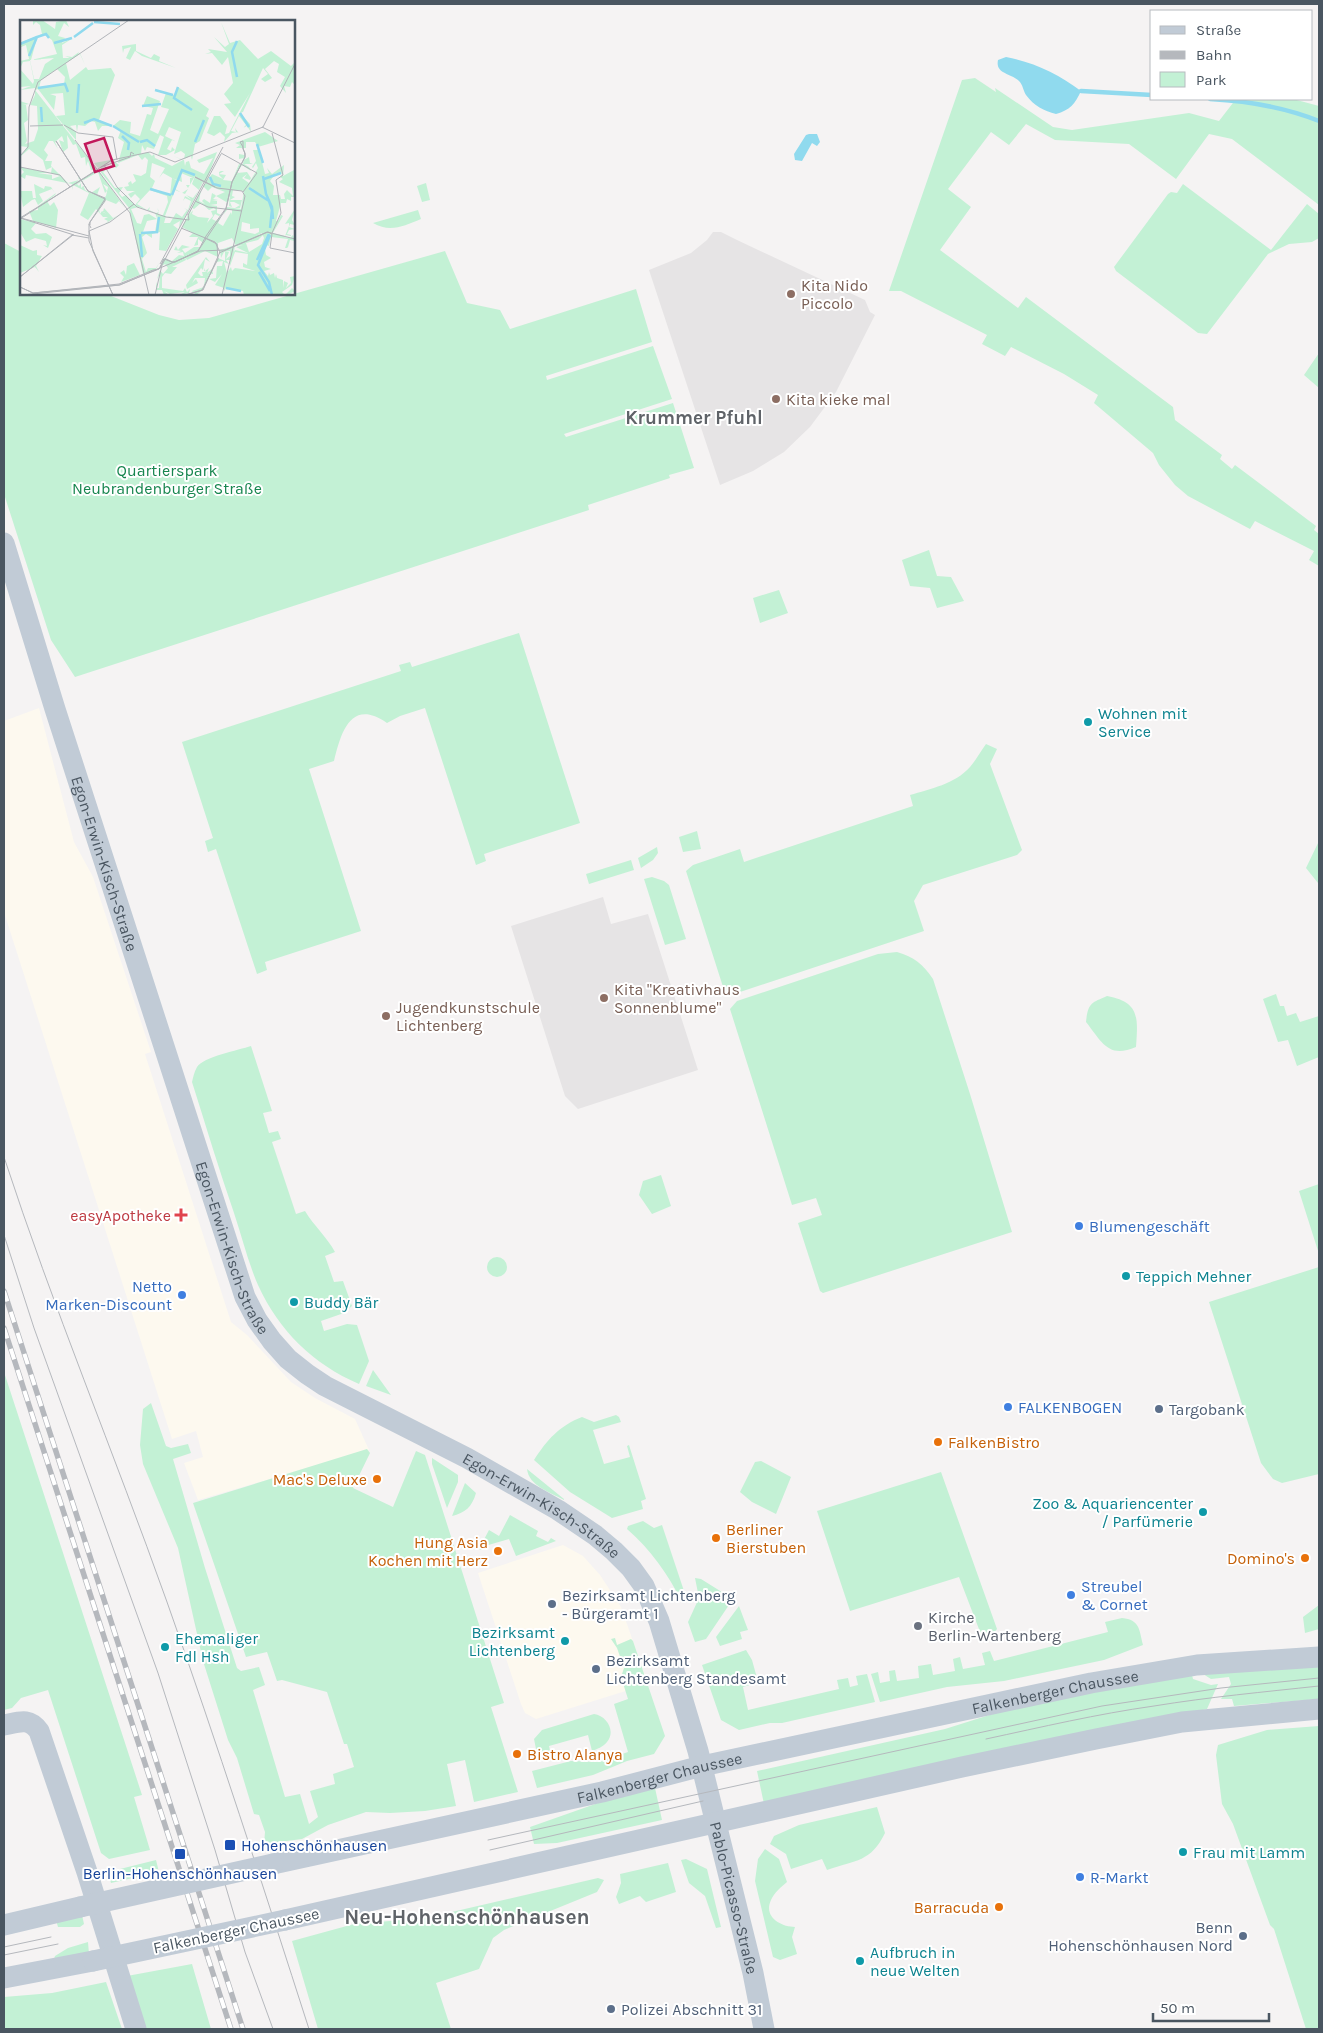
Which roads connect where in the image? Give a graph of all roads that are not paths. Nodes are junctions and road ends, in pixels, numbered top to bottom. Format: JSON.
{"nodes":[{"id":1,"x":4,"y":543,"type":"edge"},
{"id":2,"x":1319,"y":1656,"type":"edge"},
{"id":3,"x":1319,"y":1708,"type":"edge"},
{"id":4,"x":4,"y":1724,"type":"edge"},
{"id":5,"x":702,"y":1766,"type":"junction"},
{"id":6,"x":717,"y":1823,"type":"junction"},
{"id":7,"x":4,"y":1925,"type":"edge"},
{"id":8,"x":4,"y":1978,"type":"edge"},
{"id":9,"x":136,"y":2029,"type":"edge"},
{"id":10,"x":764,"y":2029,"type":"edge"}],
"edges":[{"from":1,"to":5,"type":"main road","name":"Egon-Erwin-Kisch-Straße"},
{"from":2,"to":5,"type":"main road","name":"Falkenberger Chaussee"},
{"from":3,"to":6,"type":"main road","name":"Falkenberger Chaussee"},
{"from":4,"to":9,"type":"main road"},
{"from":5,"to":6,"type":"main road","name":"Pablo-Picasso-Straße"},
{"from":5,"to":7,"type":"main road","name":"Falkenberger Chaussee","bridge":true},
{"from":6,"to":8,"type":"main road","name":"Falkenberger Chaussee","bridge":true},
{"from":6,"to":10,"type":"main road","name":"Pablo-Picasso-Straße"}]}
